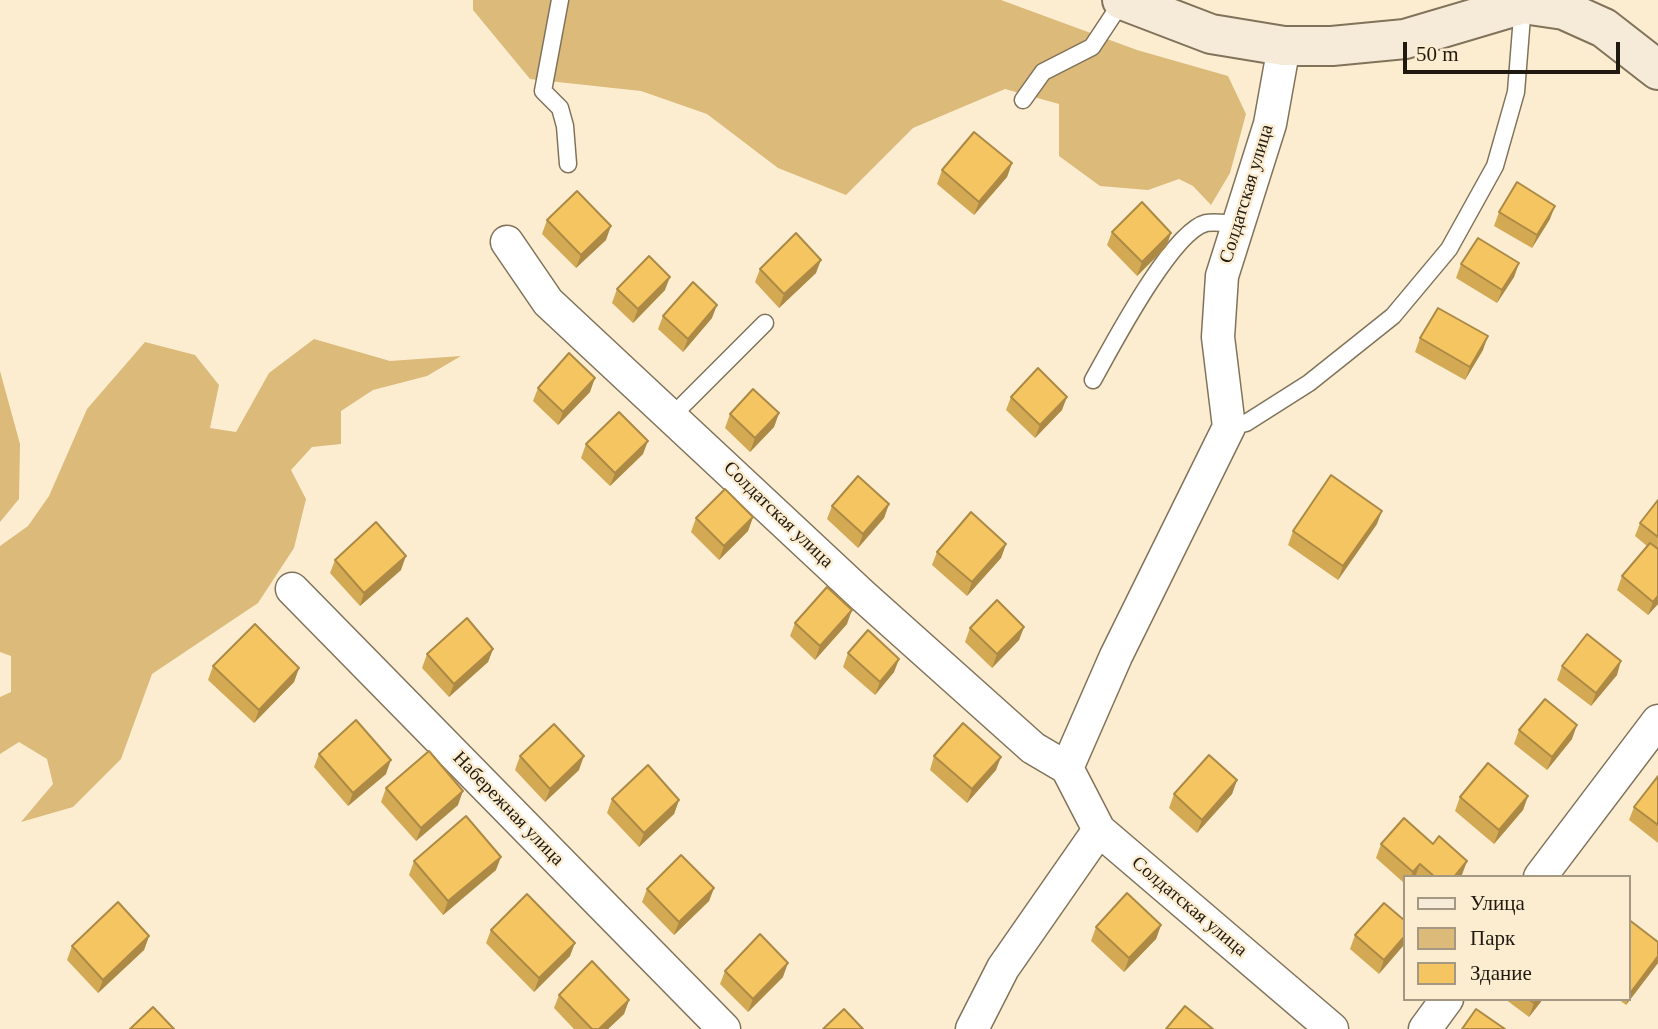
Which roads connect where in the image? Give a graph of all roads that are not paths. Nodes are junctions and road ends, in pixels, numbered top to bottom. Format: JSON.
{"nodes":[{"id":1,"x":560,"y":0,"type":"edge"},
{"id":2,"x":1123,"y":0,"type":"edge"},
{"id":3,"x":1524,"y":2,"type":"edge"},
{"id":4,"x":1284,"y":46,"type":"junction"},
{"id":5,"x":1658,"y":70,"type":"edge"},
{"id":6,"x":1023,"y":100,"type":"dead end"},
{"id":7,"x":568,"y":164,"type":"dead end"},
{"id":8,"x":1239,"y":225,"type":"junction"},
{"id":9,"x":507,"y":242,"type":"dead end"},
{"id":10,"x":765,"y":323,"type":"dead end"},
{"id":11,"x":1093,"y":380,"type":"dead end"},
{"id":12,"x":673,"y":416,"type":"junction"},
{"id":13,"x":1229,"y":427,"type":"junction"},
{"id":14,"x":292,"y":589,"type":"dead end"},
{"id":15,"x":1658,"y":721,"type":"edge"},
{"id":16,"x":1067,"y":768,"type":"junction"},
{"id":17,"x":1098,"y":830,"type":"junction"},
{"id":18,"x":1542,"y":875,"type":"edge"},
{"id":19,"x":1446,"y":1001,"type":"edge"},
{"id":20,"x":724,"y":1029,"type":"edge"},
{"id":21,"x":972,"y":1029,"type":"edge"},
{"id":22,"x":1332,"y":1029,"type":"edge"},
{"id":23,"x":1425,"y":1029,"type":"edge"}],
"edges":[{"from":1,"to":7,"type":"lane"},
{"from":2,"to":4,"type":"street"},
{"from":2,"to":6,"type":"lane"},
{"from":3,"to":4,"type":"street"},
{"from":3,"to":5,"type":"street"},
{"from":3,"to":13,"type":"lane"},
{"from":4,"to":8,"type":"street","name":"Солдатская улица"},
{"from":8,"to":11,"type":"lane"},
{"from":8,"to":13,"type":"street","name":"Солдатская улица"},
{"from":9,"to":12,"type":"street","name":"Солдатская улица"},
{"from":10,"to":12,"type":"lane"},
{"from":12,"to":16,"type":"street","name":"Солдатская улица"},
{"from":13,"to":16,"type":"street"},
{"from":14,"to":20,"type":"street","name":"Набережная улица"},
{"from":15,"to":18,"type":"street"},
{"from":16,"to":17,"type":"street","name":"Солдатская улица"},
{"from":17,"to":21,"type":"street"},
{"from":17,"to":22,"type":"street","name":"Солдатская улица"},
{"from":19,"to":23,"type":"street"}]}
